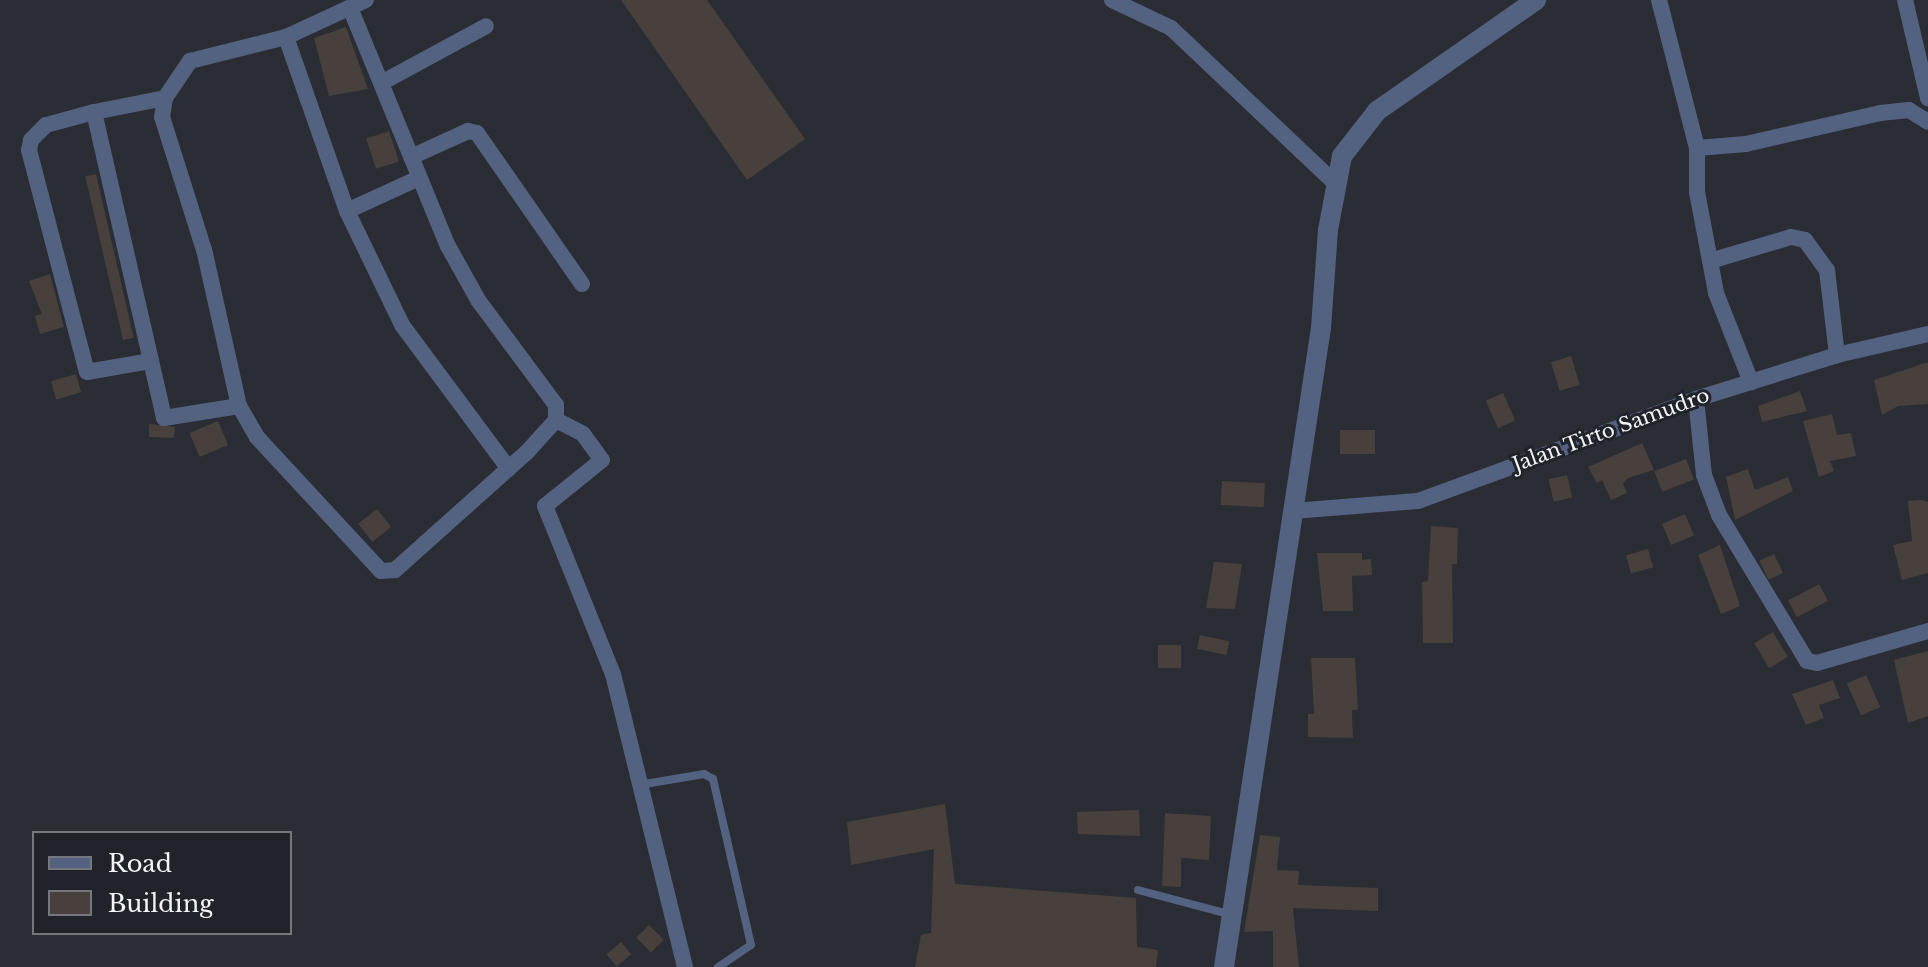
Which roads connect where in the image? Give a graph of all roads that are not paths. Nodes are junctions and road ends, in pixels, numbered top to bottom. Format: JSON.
{"nodes":[{"id":1,"x":366,"y":0,"type":"edge"},
{"id":2,"x":1112,"y":0,"type":"edge"},
{"id":3,"x":1536,"y":0,"type":"edge"},
{"id":4,"x":1659,"y":0,"type":"edge"},
{"id":5,"x":1905,"y":0,"type":"edge"},
{"id":6,"x":351,"y":10,"type":"junction"},
{"id":7,"x":486,"y":26,"type":"dead end"},
{"id":8,"x":286,"y":37,"type":"junction"},
{"id":9,"x":1923,"y":44,"type":"edge"},
{"id":10,"x":383,"y":82,"type":"junction"},
{"id":11,"x":1928,"y":96,"type":"edge"},
{"id":12,"x":165,"y":98,"type":"junction"},
{"id":13,"x":1909,"y":110,"type":"junction"},
{"id":14,"x":94,"y":112,"type":"junction"},
{"id":15,"x":1928,"y":122,"type":"edge"},
{"id":16,"x":1697,"y":148,"type":"junction"},
{"id":17,"x":411,"y":157,"type":"junction"},
{"id":18,"x":419,"y":178,"type":"junction"},
{"id":19,"x":1334,"y":182,"type":"junction"},
{"id":20,"x":347,"y":211,"type":"junction"},
{"id":21,"x":1710,"y":261,"type":"junction"},
{"id":22,"x":582,"y":284,"type":"dead end"},
{"id":23,"x":1928,"y":334,"type":"edge"},
{"id":24,"x":1837,"y":355,"type":"junction"},
{"id":25,"x":151,"y":361,"type":"junction"},
{"id":26,"x":1751,"y":382,"type":"junction"},
{"id":27,"x":1696,"y":399,"type":"junction"},
{"id":28,"x":239,"y":406,"type":"junction"},
{"id":29,"x":556,"y":420,"type":"junction"},
{"id":30,"x":509,"y":469,"type":"junction"},
{"id":31,"x":1293,"y":511,"type":"junction"},
{"id":32,"x":1928,"y":631,"type":"edge"},
{"id":33,"x":638,"y":785,"type":"junction"},
{"id":34,"x":1138,"y":890,"type":"dead end"},
{"id":35,"x":1232,"y":915,"type":"junction"},
{"id":36,"x":685,"y":967,"type":"edge"},
{"id":37,"x":718,"y":967,"type":"edge"},
{"id":38,"x":1224,"y":967,"type":"edge"}],
"edges":[{"from":1,"to":6,"type":"street"},
{"from":2,"to":19,"type":"street"},
{"from":3,"to":19,"type":"street"},
{"from":4,"to":16,"type":"street"},
{"from":5,"to":9,"type":"street"},
{"from":6,"to":8,"type":"street"},
{"from":6,"to":10,"type":"street"},
{"from":7,"to":10,"type":"street"},
{"from":8,"to":12,"type":"street"},
{"from":8,"to":20,"type":"street"},
{"from":9,"to":11,"type":"street"},
{"from":10,"to":17,"type":"street"},
{"from":11,"to":13,"type":"street"},
{"from":12,"to":14,"type":"street"},
{"from":12,"to":28,"type":"street"},
{"from":13,"to":15,"type":"street"},
{"from":13,"to":16,"type":"street"},
{"from":14,"to":25,"type":"street"},
{"from":14,"to":25,"type":"street"},
{"from":16,"to":21,"type":"street"},
{"from":17,"to":18,"type":"street"},
{"from":17,"to":22,"type":"street"},
{"from":18,"to":20,"type":"street"},
{"from":18,"to":29,"type":"street"},
{"from":19,"to":31,"type":"street"},
{"from":20,"to":30,"type":"street"},
{"from":21,"to":24,"type":"street"},
{"from":21,"to":26,"type":"street"},
{"from":23,"to":24,"type":"street","name":"Jalan Tirto Samudro"},
{"from":24,"to":26,"type":"street","name":"Jalan Tirto Samudro"},
{"from":25,"to":28,"type":"street"},
{"from":26,"to":27,"type":"street","name":"Jalan Tirto Samudro"},
{"from":27,"to":31,"type":"street","name":"Jalan Tirto Samudro"},
{"from":27,"to":32,"type":"street"},
{"from":28,"to":30,"type":"street"},
{"from":29,"to":30,"type":"street"},
{"from":29,"to":33,"type":"street"},
{"from":31,"to":35,"type":"street"},
{"from":33,"to":36,"type":"street"},
{"from":33,"to":37,"type":"lane"},
{"from":34,"to":35,"type":"lane"},
{"from":35,"to":38,"type":"street"}]}
